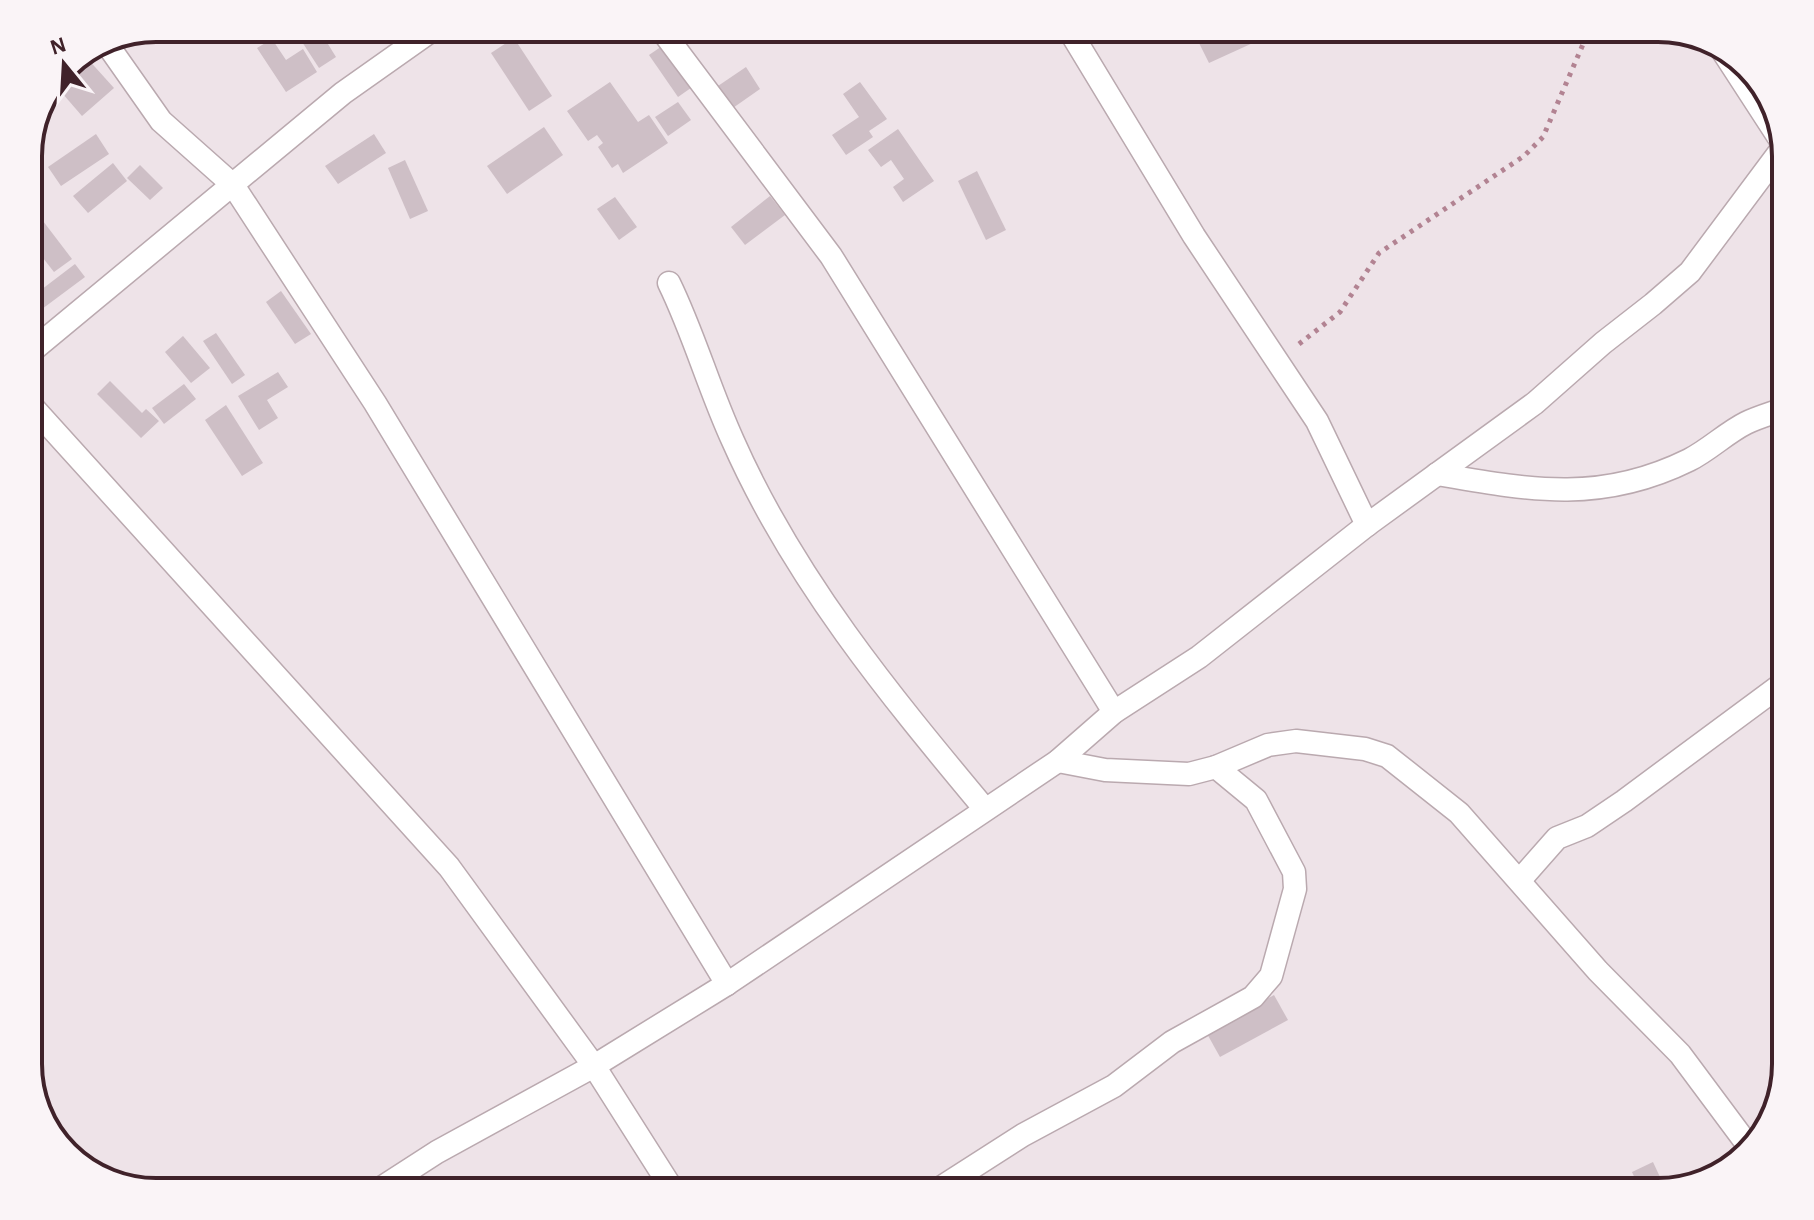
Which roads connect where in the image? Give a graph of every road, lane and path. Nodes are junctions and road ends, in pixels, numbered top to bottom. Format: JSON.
{"nodes":[{"id":1,"x":415,"y":42,"type":"edge"},
{"id":2,"x":670,"y":42,"type":"edge"},
{"id":3,"x":1076,"y":42,"type":"edge"},
{"id":4,"x":1584,"y":42,"type":"edge"},
{"id":5,"x":112,"y":51,"type":"edge"},
{"id":6,"x":1739,"y":76,"type":"edge"},
{"id":7,"x":1763,"y":113,"type":"edge"},
{"id":8,"x":1772,"y":161,"type":"edge"},
{"id":9,"x":233,"y":185,"type":"junction"},
{"id":10,"x":669,"y":283,"type":"dead end"},
{"id":11,"x":42,"y":342,"type":"edge"},
{"id":12,"x":1277,"y":360,"type":"junction"},
{"id":13,"x":1772,"y":413,"type":"edge"},
{"id":14,"x":42,"y":417,"type":"edge"},
{"id":15,"x":1437,"y":474,"type":"junction"},
{"id":16,"x":1367,"y":525,"type":"junction"},
{"id":17,"x":1772,"y":691,"type":"edge"},
{"id":18,"x":1114,"y":712,"type":"junction"},
{"id":19,"x":1058,"y":761,"type":"junction"},
{"id":20,"x":1216,"y":767,"type":"junction"},
{"id":21,"x":984,"y":808,"type":"junction"},
{"id":22,"x":1520,"y":880,"type":"junction"},
{"id":23,"x":727,"y":984,"type":"junction"},
{"id":24,"x":594,"y":1066,"type":"junction"},
{"id":25,"x":1744,"y":1139,"type":"edge"},
{"id":26,"x":397,"y":1178,"type":"edge"},
{"id":27,"x":665,"y":1178,"type":"edge"},
{"id":28,"x":956,"y":1178,"type":"edge"}],
"edges":[{"from":1,"to":9,"type":"street"},
{"from":2,"to":18,"type":"street"},
{"from":3,"to":12,"type":"street"},
{"from":4,"to":12,"type":"path"},
{"from":5,"to":9,"type":"street"},
{"from":6,"to":7,"type":"street"},
{"from":8,"to":15,"type":"street"},
{"from":9,"to":11,"type":"street"},
{"from":9,"to":23,"type":"street"},
{"from":10,"to":21,"type":"street"},
{"from":12,"to":16,"type":"street"},
{"from":13,"to":15,"type":"street"},
{"from":14,"to":24,"type":"street"},
{"from":15,"to":16,"type":"street"},
{"from":16,"to":18,"type":"street"},
{"from":17,"to":22,"type":"street"},
{"from":18,"to":19,"type":"street"},
{"from":19,"to":20,"type":"street"},
{"from":19,"to":21,"type":"street"},
{"from":20,"to":22,"type":"street"},
{"from":20,"to":28,"type":"street"},
{"from":21,"to":23,"type":"street"},
{"from":22,"to":25,"type":"street"},
{"from":23,"to":24,"type":"street"},
{"from":24,"to":26,"type":"street"},
{"from":24,"to":27,"type":"street"}]}
